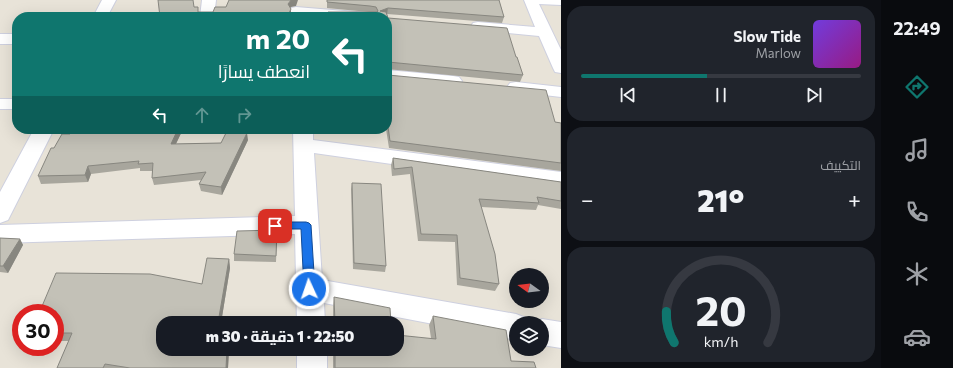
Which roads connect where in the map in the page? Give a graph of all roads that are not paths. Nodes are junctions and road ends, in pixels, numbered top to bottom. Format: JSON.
{"nodes":[{"id":1,"x":108,"y":0,"type":"edge"},
{"id":2,"x":209,"y":0,"type":"edge"},
{"id":3,"x":531,"y":0,"type":"edge"},
{"id":4,"x":541,"y":0,"type":"edge"},
{"id":5,"x":561,"y":1,"type":"edge"},
{"id":6,"x":297,"y":9,"type":"edge"},
{"id":7,"x":102,"y":12,"type":"edge"},
{"id":8,"x":208,"y":12,"type":"edge"},
{"id":9,"x":324,"y":12,"type":"edge"},
{"id":10,"x":467,"y":25,"type":"edge"},
{"id":11,"x":546,"y":32,"type":"junction"},
{"id":12,"x":12,"y":38,"type":"edge"},
{"id":13,"x":0,"y":39,"type":"edge"},
{"id":14,"x":560,"y":63,"type":"edge"},
{"id":15,"x":392,"y":75,"type":"edge"},
{"id":16,"x":466,"y":82,"type":"edge"},
{"id":17,"x":498,"y":86,"type":"edge"},
{"id":18,"x":561,"y":92,"type":"edge"},
{"id":19,"x":0,"y":104,"type":"edge"},
{"id":20,"x":12,"y":104,"type":"edge"},
{"id":21,"x":41,"y":134,"type":"edge"},
{"id":22,"x":304,"y":137,"type":"edge"},
{"id":23,"x":561,"y":180,"type":"edge"},
{"id":24,"x":2,"y":207,"type":"edge"},
{"id":25,"x":306,"y":225,"type":"junction"},
{"id":26,"x":0,"y":234,"type":"edge"},
{"id":27,"x":309,"y":289,"type":"junction"},
{"id":28,"x":311,"y":316,"type":"edge"},
{"id":29,"x":509,"y":326,"type":"edge"},
{"id":30,"x":549,"y":333,"type":"edge"},
{"id":31,"x":561,"y":335,"type":"edge"},
{"id":32,"x":312,"y":356,"type":"edge"},
{"id":33,"x":312,"y":368,"type":"edge"}],
"edges":[{"from":1,"to":7,"type":"street"},
{"from":2,"to":8,"type":"street"},
{"from":3,"to":11,"type":"street"},
{"from":4,"to":5,"type":"street"},
{"from":6,"to":9,"type":"street"},
{"from":10,"to":11,"type":"street"},
{"from":11,"to":14,"type":"street"},
{"from":12,"to":13,"type":"street"},
{"from":15,"to":16,"type":"street"},
{"from":17,"to":18,"type":"street"},
{"from":19,"to":20,"type":"street"},
{"from":21,"to":24,"type":"street"},
{"from":22,"to":23,"type":"street"},
{"from":22,"to":25,"type":"street"},
{"from":25,"to":26,"type":"street"},
{"from":25,"to":27,"type":"street"},
{"from":27,"to":28,"type":"street"},
{"from":27,"to":29,"type":"street"},
{"from":30,"to":31,"type":"street"},
{"from":32,"to":33,"type":"street"}]}
